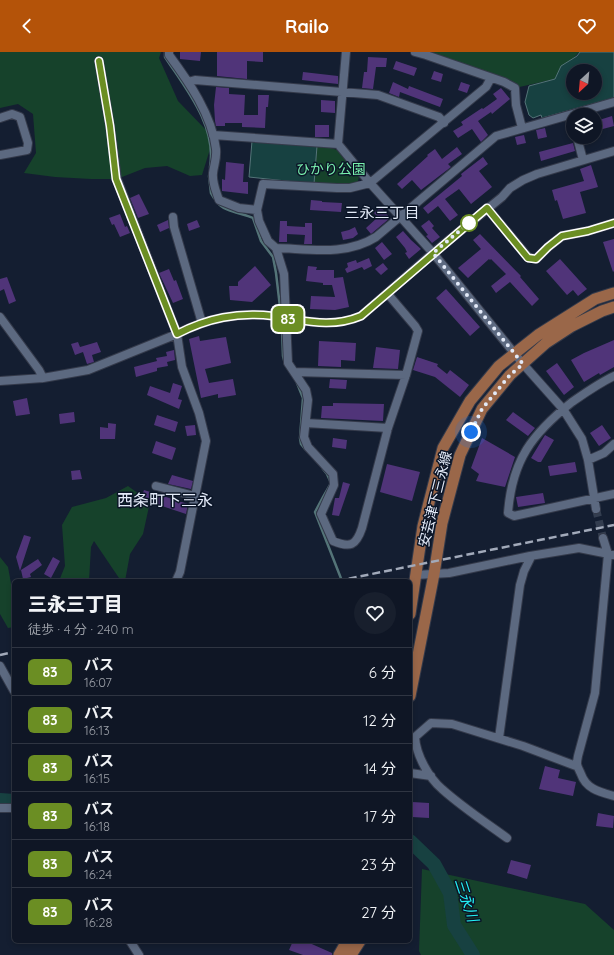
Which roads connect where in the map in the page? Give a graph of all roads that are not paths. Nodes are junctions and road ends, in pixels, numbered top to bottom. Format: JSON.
{"nodes":[{"id":1,"x":169,"y":52,"type":"edge"},
{"id":2,"x":346,"y":52,"type":"edge"},
{"id":3,"x":415,"y":52,"type":"edge"},
{"id":4,"x":99,"y":61,"type":"dead end"},
{"id":5,"x":491,"y":78,"type":"junction"},
{"id":6,"x":188,"y":82,"type":"junction"},
{"id":7,"x":343,"y":92,"type":"junction"},
{"id":8,"x":614,"y":102,"type":"edge"},
{"id":9,"x":598,"y":108,"type":"edge"},
{"id":10,"x":0,"y":118,"type":"edge"},
{"id":11,"x":566,"y":119,"type":"edge"},
{"id":12,"x":444,"y":123,"type":"junction"},
{"id":13,"x":522,"y":128,"type":"junction"},
{"id":14,"x":213,"y":135,"type":"junction"},
{"id":15,"x":338,"y":144,"type":"junction"},
{"id":16,"x":579,"y":144,"type":"edge"},
{"id":17,"x":614,"y":151,"type":"edge"},
{"id":18,"x":0,"y":155,"type":"edge"},
{"id":19,"x":583,"y":160,"type":"junction"},
{"id":20,"x":370,"y":183,"type":"junction"},
{"id":21,"x":487,"y":208,"type":"junction"},
{"id":22,"x":257,"y":210,"type":"junction"},
{"id":23,"x":401,"y":216,"type":"junction"},
{"id":24,"x":173,"y":217,"type":"dead end"},
{"id":25,"x":614,"y":223,"type":"edge"},
{"id":26,"x":276,"y":248,"type":"junction"},
{"id":27,"x":433,"y":253,"type":"junction"},
{"id":28,"x":387,"y":293,"type":"junction"},
{"id":29,"x":614,"y":293,"type":"edge"},
{"id":30,"x":614,"y":307,"type":"edge"},
{"id":31,"x":0,"y":316,"type":"edge"},
{"id":32,"x":287,"y":319,"type":"junction"},
{"id":33,"x":202,"y":323,"type":"junction"},
{"id":34,"x":177,"y":334,"type":"junction"},
{"id":35,"x":515,"y":353,"type":"junction"},
{"id":36,"x":523,"y":364,"type":"junction"},
{"id":37,"x":295,"y":372,"type":"junction"},
{"id":38,"x":406,"y":375,"type":"junction"},
{"id":39,"x":614,"y":376,"type":"edge"},
{"id":40,"x":43,"y":378,"type":"junction"},
{"id":41,"x":0,"y":381,"type":"edge"},
{"id":42,"x":564,"y":409,"type":"junction"},
{"id":43,"x":306,"y":423,"type":"junction"},
{"id":44,"x":388,"y":428,"type":"junction"},
{"id":45,"x":614,"y":444,"type":"edge"},
{"id":46,"x":588,"y":460,"type":"junction"},
{"id":47,"x":156,"y":486,"type":"dead end"},
{"id":48,"x":614,"y":494,"type":"edge"},
{"id":49,"x":195,"y":496,"type":"junction"},
{"id":50,"x":594,"y":498,"type":"junction"},
{"id":51,"x":596,"y":509,"type":"tunnel mouth"},
{"id":52,"x":603,"y":538,"type":"tunnel mouth"},
{"id":53,"x":611,"y":554,"type":"edge"},
{"id":54,"x":530,"y":556,"type":"junction"},
{"id":55,"x":434,"y":574,"type":"junction"},
{"id":56,"x":416,"y":575,"type":"junction"},
{"id":57,"x":177,"y":579,"type":"edge"},
{"id":58,"x":412,"y":601,"type":"edge"},
{"id":59,"x":0,"y":666,"type":"edge"},
{"id":60,"x":412,"y":681,"type":"edge"},
{"id":61,"x":12,"y":687,"type":"edge"},
{"id":62,"x":499,"y":738,"type":"junction"},
{"id":63,"x":576,"y":766,"type":"junction"},
{"id":64,"x":412,"y":774,"type":"edge"},
{"id":65,"x":432,"y":776,"type":"junction"},
{"id":66,"x":614,"y":796,"type":"edge"},
{"id":67,"x":0,"y":808,"type":"edge"},
{"id":68,"x":12,"y":808,"type":"edge"},
{"id":69,"x":507,"y":838,"type":"dead end"},
{"id":70,"x":131,"y":943,"type":"edge"},
{"id":71,"x":346,"y":943,"type":"edge"},
{"id":72,"x":359,"y":943,"type":"edge"},
{"id":73,"x":139,"y":955,"type":"edge"},
{"id":74,"x":339,"y":955,"type":"edge"},
{"id":75,"x":351,"y":955,"type":"edge"}],
"edges":[{"from":1,"to":6,"type":"street"},
{"from":2,"to":7,"type":"street"},
{"from":3,"to":5,"type":"street"},
{"from":4,"to":34,"type":"street"},
{"from":5,"to":12,"type":"street"},
{"from":5,"to":13,"type":"street"},
{"from":6,"to":7,"type":"street"},
{"from":6,"to":14,"type":"street"},
{"from":7,"to":12,"type":"street"},
{"from":7,"to":15,"type":"street"},
{"from":8,"to":9,"type":"street"},
{"from":10,"to":18,"type":"street"},
{"from":11,"to":13,"type":"street"},
{"from":12,"to":20,"type":"street"},
{"from":13,"to":23,"type":"street"},
{"from":14,"to":15,"type":"street"},
{"from":14,"to":22,"type":"street"},
{"from":15,"to":20,"type":"street"},
{"from":16,"to":19,"type":"street"},
{"from":17,"to":19,"type":"street"},
{"from":19,"to":21,"type":"street"},
{"from":20,"to":22,"type":"street"},
{"from":20,"to":23,"type":"street"},
{"from":21,"to":25,"type":"street"},
{"from":21,"to":27,"type":"street"},
{"from":22,"to":26,"type":"street"},
{"from":23,"to":26,"type":"street"},
{"from":23,"to":27,"type":"street"},
{"from":24,"to":33,"type":"street"},
{"from":26,"to":32,"type":"street"},
{"from":27,"to":28,"type":"street"},
{"from":27,"to":35,"type":"street"},
{"from":28,"to":32,"type":"street"},
{"from":28,"to":38,"type":"street"},
{"from":29,"to":35,"type":"main road","name":"安芸津下三永線"},
{"from":30,"to":36,"type":"main road","name":"安芸津下三永線"},
{"from":31,"to":40,"type":"street"},
{"from":32,"to":33,"type":"street"},
{"from":32,"to":37,"type":"street"},
{"from":33,"to":34,"type":"street"},
{"from":34,"to":40,"type":"street"},
{"from":34,"to":49,"type":"street"},
{"from":35,"to":36,"type":"street"},
{"from":35,"to":56,"type":"main road","name":"安芸津下三永線"},
{"from":36,"to":42,"type":"street"},
{"from":36,"to":55,"type":"main road","name":"安芸津下三永線"},
{"from":37,"to":38,"type":"street"},
{"from":37,"to":43,"type":"street"},
{"from":38,"to":44,"type":"street"},
{"from":39,"to":42,"type":"street"},
{"from":40,"to":41,"type":"street"},
{"from":42,"to":46,"type":"street"},
{"from":42,"to":50,"type":"street"},
{"from":43,"to":44,"type":"street"},
{"from":43,"to":44,"type":"street"},
{"from":45,"to":46,"type":"street"},
{"from":46,"to":50,"type":"street"},
{"from":47,"to":49,"type":"street"},
{"from":48,"to":50,"type":"street"},
{"from":49,"to":57,"type":"street"},
{"from":50,"to":51,"type":"street"},
{"from":52,"to":53,"type":"street"},
{"from":53,"to":54,"type":"street"},
{"from":53,"to":63,"type":"street"},
{"from":54,"to":55,"type":"street"},
{"from":54,"to":62,"type":"street"},
{"from":55,"to":56,"type":"street"},
{"from":55,"to":60,"type":"main road","name":"安芸津下三永線"},
{"from":56,"to":58,"type":"main road","name":"安芸津下三永線"},
{"from":59,"to":61,"type":"street"},
{"from":62,"to":63,"type":"street"},
{"from":62,"to":65,"type":"street"},
{"from":63,"to":66,"type":"street"},
{"from":64,"to":65,"type":"street"},
{"from":65,"to":69,"type":"street"},
{"from":67,"to":68,"type":"street"},
{"from":70,"to":73,"type":"street"},
{"from":71,"to":74,"type":"main road"},
{"from":72,"to":75,"type":"main road"}]}
